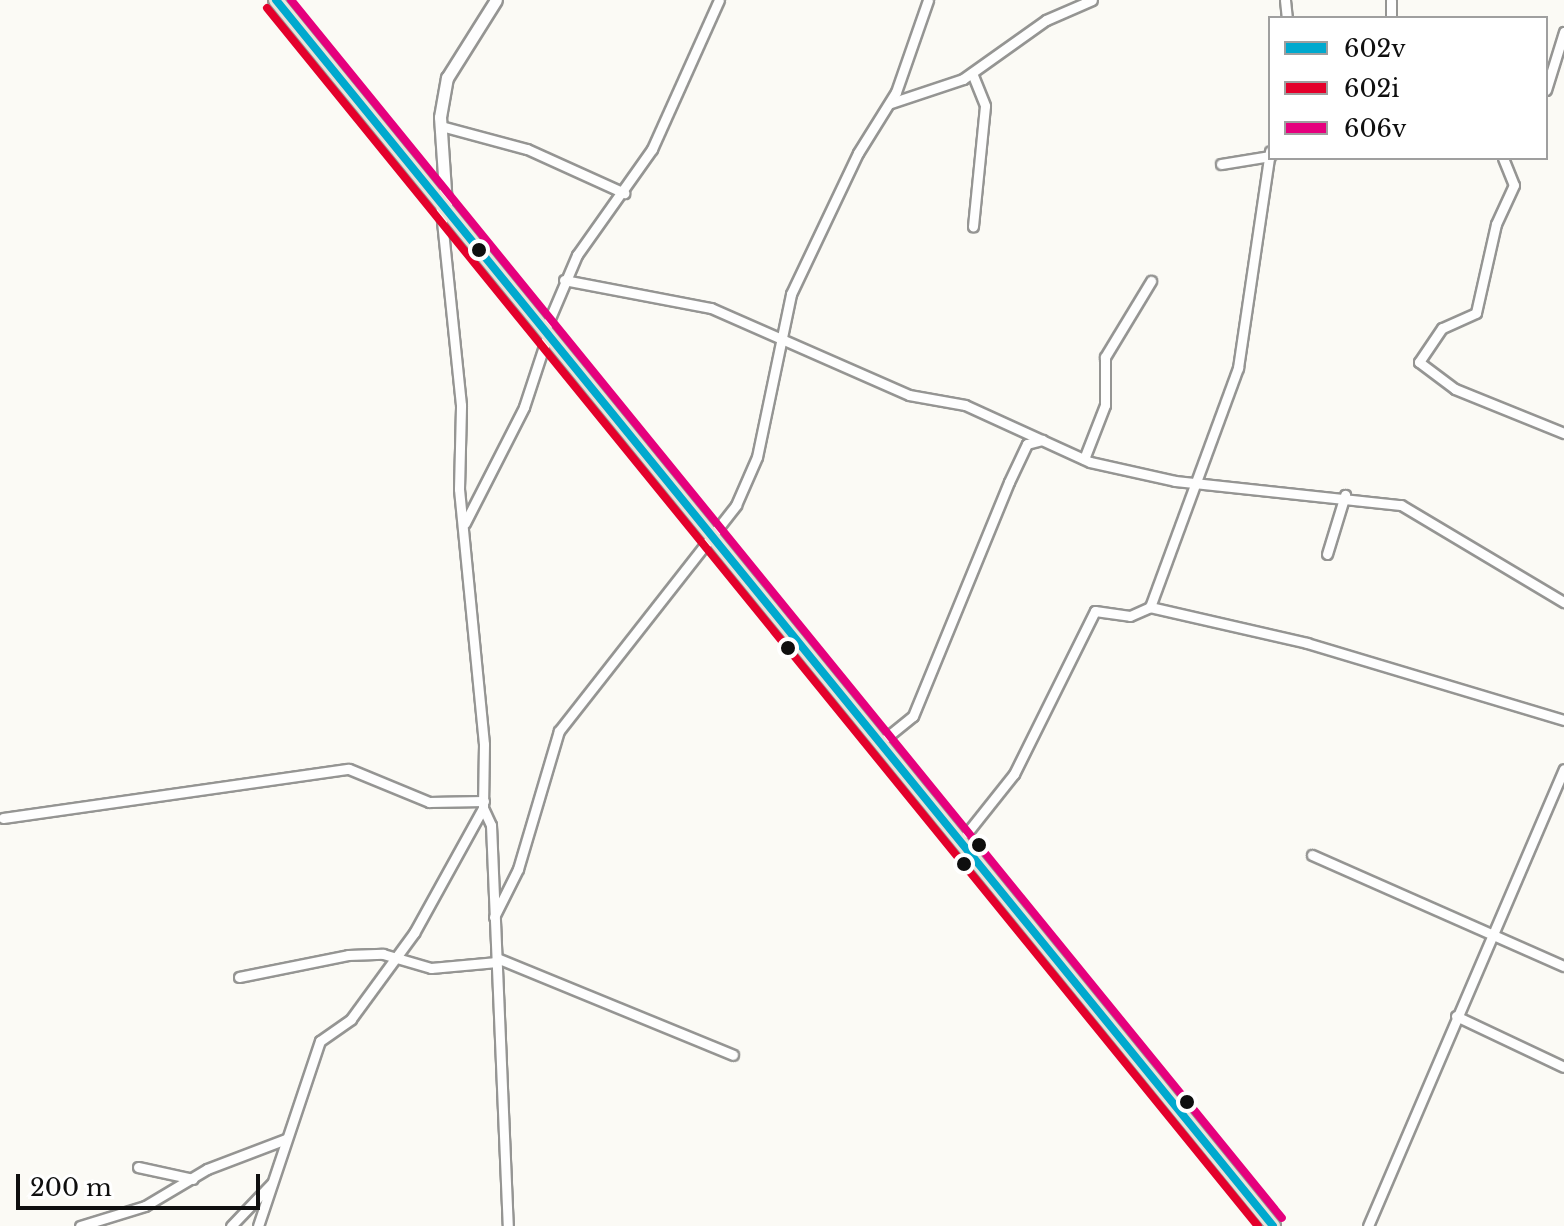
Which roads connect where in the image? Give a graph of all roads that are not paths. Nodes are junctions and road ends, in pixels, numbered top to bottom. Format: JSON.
{"nodes":[{"id":1,"x":276,"y":0,"type":"edge"},
{"id":2,"x":496,"y":0,"type":"edge"},
{"id":3,"x":719,"y":0,"type":"edge"},
{"id":4,"x":928,"y":0,"type":"edge"},
{"id":5,"x":1092,"y":0,"type":"edge"},
{"id":6,"x":1564,"y":32,"type":"edge"},
{"id":7,"x":972,"y":73,"type":"junction"},
{"id":8,"x":1548,"y":84,"type":"edge"},
{"id":9,"x":891,"y":103,"type":"junction"},
{"id":10,"x":441,"y":126,"type":"junction"},
{"id":11,"x":1268,"y":155,"type":"edge"},
{"id":12,"x":1268,"y":160,"type":"edge"},
{"id":13,"x":1504,"y":160,"type":"edge"},
{"id":14,"x":1221,"y":164,"type":"dead end"},
{"id":15,"x":624,"y":193,"type":"junction"},
{"id":16,"x":443,"y":202,"type":"junction"},
{"id":17,"x":973,"y":226,"type":"dead end"},
{"id":18,"x":564,"y":280,"type":"junction"},
{"id":19,"x":1151,"y":281,"type":"dead end"},
{"id":20,"x":547,"y":332,"type":"junction"},
{"id":21,"x":781,"y":341,"type":"junction"},
{"id":22,"x":1564,"y":433,"type":"edge"},
{"id":23,"x":1043,"y":440,"type":"junction"},
{"id":24,"x":1084,"y":459,"type":"junction"},
{"id":25,"x":1192,"y":483,"type":"junction"},
{"id":26,"x":459,"y":489,"type":"junction"},
{"id":27,"x":480,"y":492,"type":"junction"},
{"id":28,"x":1345,"y":495,"type":"junction"},
{"id":29,"x":465,"y":523,"type":"junction"},
{"id":30,"x":713,"y":536,"type":"junction"},
{"id":31,"x":1327,"y":554,"type":"dead end"},
{"id":32,"x":1564,"y":602,"type":"edge"},
{"id":33,"x":1150,"y":607,"type":"junction"},
{"id":34,"x":1564,"y":720,"type":"edge"},
{"id":35,"x":887,"y":737,"type":"dead end"},
{"id":36,"x":1564,"y":769,"type":"edge"},
{"id":37,"x":483,"y":805,"type":"junction"},
{"id":38,"x":3,"y":818,"type":"dead end"},
{"id":39,"x":967,"y":833,"type":"dead end"},
{"id":40,"x":1312,"y":855,"type":"dead end"},
{"id":41,"x":494,"y":917,"type":"junction"},
{"id":42,"x":1490,"y":935,"type":"junction"},
{"id":43,"x":395,"y":958,"type":"junction"},
{"id":44,"x":497,"y":960,"type":"junction"},
{"id":45,"x":1564,"y":966,"type":"edge"},
{"id":46,"x":239,"y":977,"type":"dead end"},
{"id":47,"x":1456,"y":1016,"type":"junction"},
{"id":48,"x":733,"y":1055,"type":"dead end"},
{"id":49,"x":1564,"y":1067,"type":"edge"},
{"id":50,"x":286,"y":1139,"type":"junction"},
{"id":51,"x":138,"y":1167,"type":"dead end"},
{"id":52,"x":193,"y":1179,"type":"junction"},
{"id":53,"x":274,"y":1181,"type":"junction"},
{"id":54,"x":80,"y":1226,"type":"edge"},
{"id":55,"x":231,"y":1226,"type":"edge"},
{"id":56,"x":258,"y":1226,"type":"edge"},
{"id":57,"x":508,"y":1226,"type":"edge"},
{"id":58,"x":1273,"y":1226,"type":"edge"},
{"id":59,"x":1368,"y":1226,"type":"edge"}],
"edges":[{"from":1,"to":16,"type":"highway"},
{"from":2,"to":10,"type":"street"},
{"from":3,"to":15,"type":"street"},
{"from":4,"to":9,"type":"street"},
{"from":5,"to":7,"type":"street"},
{"from":6,"to":8,"type":"street"},
{"from":7,"to":9,"type":"street"},
{"from":7,"to":17,"type":"street"},
{"from":9,"to":21,"type":"street"},
{"from":10,"to":15,"type":"street"},
{"from":10,"to":16,"type":"street"},
{"from":11,"to":14,"type":"street"},
{"from":12,"to":25,"type":"street"},
{"from":13,"to":22,"type":"street"},
{"from":15,"to":18,"type":"street"},
{"from":16,"to":20,"type":"highway"},
{"from":16,"to":26,"type":"street"},
{"from":18,"to":20,"type":"street"},
{"from":18,"to":21,"type":"street"},
{"from":19,"to":24,"type":"street"},
{"from":20,"to":27,"type":"street"},
{"from":20,"to":30,"type":"highway"},
{"from":21,"to":23,"type":"street"},
{"from":21,"to":30,"type":"street"},
{"from":23,"to":24,"type":"street"},
{"from":23,"to":35,"type":"street"},
{"from":24,"to":25,"type":"street"},
{"from":25,"to":28,"type":"street"},
{"from":25,"to":33,"type":"street"},
{"from":26,"to":27,"type":"street"},
{"from":26,"to":29,"type":"street"},
{"from":27,"to":29,"type":"street"},
{"from":28,"to":31,"type":"street"},
{"from":28,"to":32,"type":"street"},
{"from":29,"to":37,"type":"street"},
{"from":30,"to":41,"type":"street"},
{"from":30,"to":58,"type":"highway"},
{"from":33,"to":34,"type":"street"},
{"from":33,"to":39,"type":"street"},
{"from":36,"to":42,"type":"street"},
{"from":37,"to":38,"type":"street"},
{"from":37,"to":41,"type":"street"},
{"from":37,"to":43,"type":"street"},
{"from":40,"to":42,"type":"street"},
{"from":41,"to":44,"type":"street"},
{"from":42,"to":45,"type":"street"},
{"from":42,"to":47,"type":"street"},
{"from":43,"to":44,"type":"street"},
{"from":43,"to":46,"type":"street"},
{"from":43,"to":50,"type":"street"},
{"from":44,"to":48,"type":"street"},
{"from":44,"to":57,"type":"street"},
{"from":47,"to":49,"type":"street"},
{"from":47,"to":59,"type":"street"},
{"from":50,"to":52,"type":"street"},
{"from":50,"to":53,"type":"street"},
{"from":51,"to":52,"type":"street"},
{"from":52,"to":54,"type":"street"},
{"from":53,"to":55,"type":"street"},
{"from":53,"to":56,"type":"street"}]}
